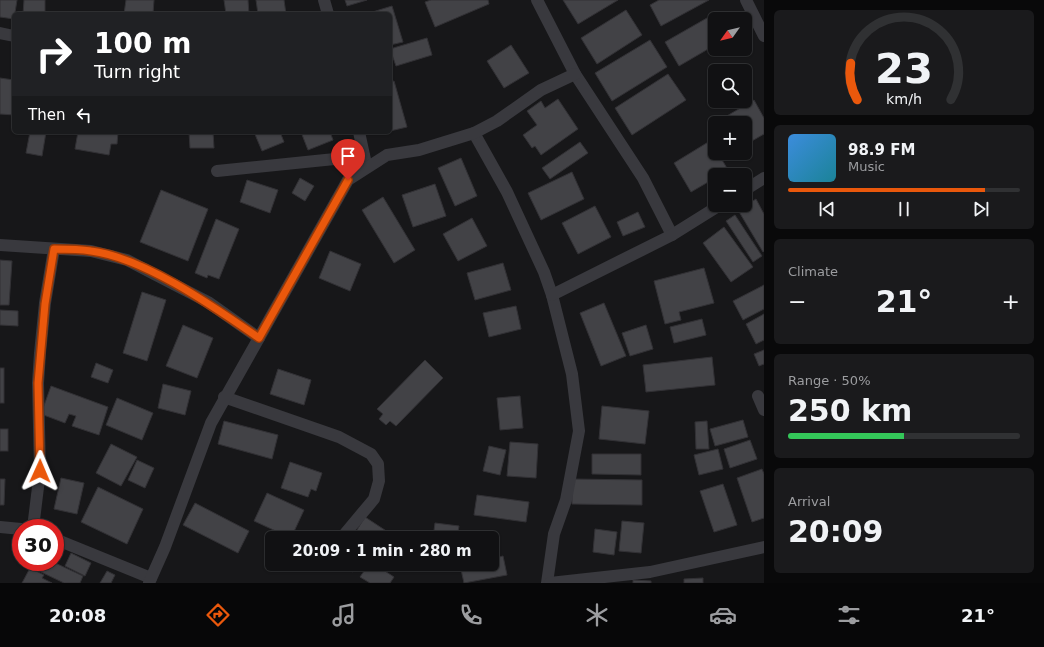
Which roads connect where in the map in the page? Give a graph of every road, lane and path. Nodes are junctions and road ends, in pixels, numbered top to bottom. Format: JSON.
{"nodes":[{"id":1,"x":324,"y":0,"type":"edge"},
{"id":2,"x":537,"y":0,"type":"edge"},
{"id":3,"x":746,"y":0,"type":"edge"},
{"id":4,"x":327,"y":12,"type":"edge"},
{"id":5,"x":0,"y":33,"type":"edge"},
{"id":6,"x":12,"y":36,"type":"edge"},
{"id":7,"x":764,"y":36,"type":"edge"},
{"id":8,"x":575,"y":74,"type":"junction"},
{"id":9,"x":474,"y":133,"type":"junction"},
{"id":10,"x":358,"y":134,"type":"edge"},
{"id":11,"x":365,"y":162,"type":"junction"},
{"id":12,"x":217,"y":171,"type":"dead end"},
{"id":13,"x":764,"y":178,"type":"edge"},
{"id":14,"x":752,"y":186,"type":"edge"},
{"id":15,"x":709,"y":212,"type":"edge"},
{"id":16,"x":672,"y":235,"type":"junction"},
{"id":17,"x":0,"y":245,"type":"edge"},
{"id":18,"x":54,"y":249,"type":"junction"},
{"id":19,"x":552,"y":295,"type":"junction"},
{"id":20,"x":259,"y":338,"type":"junction"},
{"id":21,"x":758,"y":396,"type":"dead end"},
{"id":22,"x":224,"y":397,"type":"junction"},
{"id":23,"x":764,"y":410,"type":"edge"},
{"id":24,"x":34,"y":519,"type":"edge"},
{"id":25,"x":0,"y":527,"type":"edge"},
{"id":26,"x":12,"y":528,"type":"edge"},
{"id":27,"x":347,"y":531,"type":"edge"},
{"id":28,"x":64,"y":543,"type":"edge"},
{"id":29,"x":764,"y":547,"type":"edge"},
{"id":30,"x":150,"y":580,"type":"edge"},
{"id":31,"x":547,"y":583,"type":"edge"},
{"id":32,"x":550,"y":583,"type":"edge"}],
"edges":[{"from":1,"to":4,"type":"street"},
{"from":2,"to":8,"type":"street"},
{"from":3,"to":7,"type":"street"},
{"from":5,"to":6,"type":"street"},
{"from":8,"to":9,"type":"street"},
{"from":8,"to":16,"type":"street"},
{"from":9,"to":11,"type":"street"},
{"from":9,"to":19,"type":"street"},
{"from":10,"to":11,"type":"street"},
{"from":11,"to":12,"type":"street"},
{"from":11,"to":20,"type":"street"},
{"from":13,"to":14,"type":"street"},
{"from":15,"to":16,"type":"street"},
{"from":16,"to":19,"type":"street"},
{"from":17,"to":18,"type":"street"},
{"from":18,"to":20,"type":"street"},
{"from":18,"to":24,"type":"street"},
{"from":19,"to":31,"type":"street"},
{"from":20,"to":22,"type":"street"},
{"from":21,"to":23,"type":"street"},
{"from":22,"to":27,"type":"street"},
{"from":22,"to":30,"type":"street"},
{"from":25,"to":26,"type":"street"},
{"from":28,"to":30,"type":"street"},
{"from":29,"to":32,"type":"street"}]}
